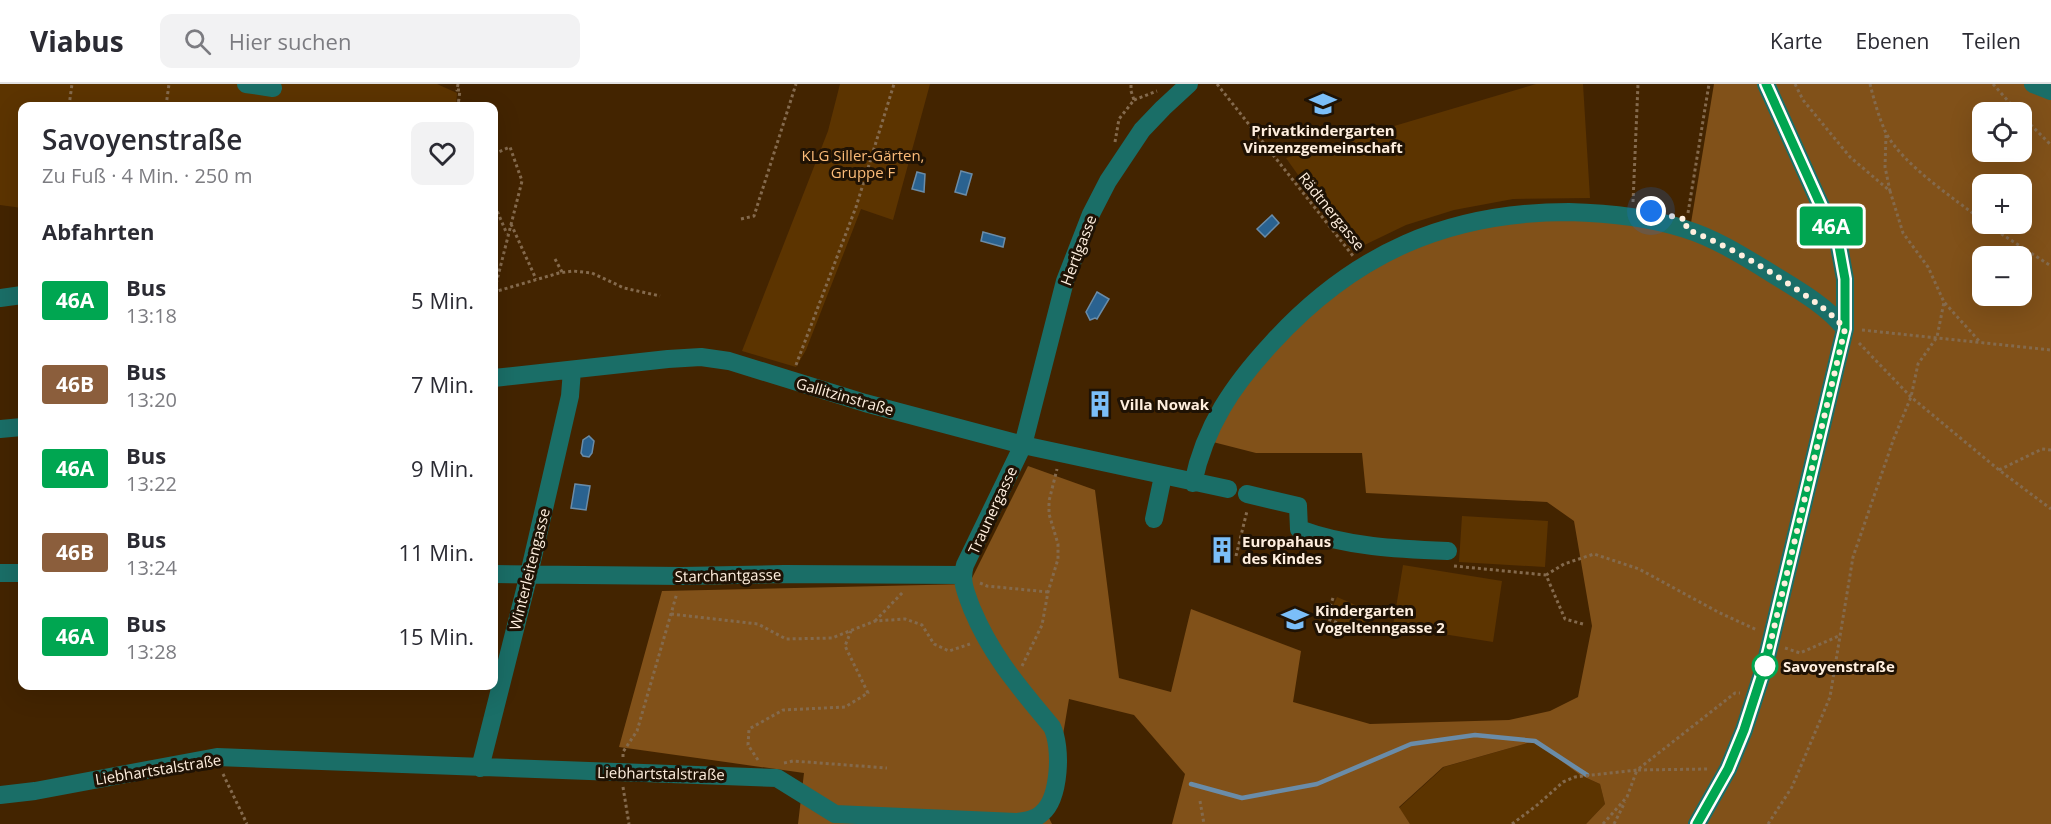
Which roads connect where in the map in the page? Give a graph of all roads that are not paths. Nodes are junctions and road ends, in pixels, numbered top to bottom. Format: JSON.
{"nodes":[{"id":1,"x":246,"y":84,"type":"edge"},
{"id":2,"x":1189,"y":84,"type":"edge"},
{"id":3,"x":1766,"y":84,"type":"edge"},
{"id":4,"x":2033,"y":84,"type":"edge"},
{"id":5,"x":273,"y":88,"type":"dead end"},
{"id":6,"x":2051,"y":91,"type":"edge"},
{"id":7,"x":18,"y":296,"type":"edge"},
{"id":8,"x":0,"y":298,"type":"edge"},
{"id":9,"x":1845,"y":329,"type":"junction"},
{"id":10,"x":572,"y":369,"type":"junction"},
{"id":11,"x":498,"y":378,"type":"edge"},
{"id":12,"x":18,"y":427,"type":"edge"},
{"id":13,"x":0,"y":429,"type":"edge"},
{"id":14,"x":1023,"y":445,"type":"junction"},
{"id":15,"x":1163,"y":476,"type":"junction"},
{"id":16,"x":1192,"y":483,"type":"junction"},
{"id":17,"x":1228,"y":489,"type":"dead end"},
{"id":18,"x":1249,"y":494,"type":"road end"},
{"id":19,"x":1154,"y":519,"type":"dead end"},
{"id":20,"x":1448,"y":551,"type":"road end"},
{"id":21,"x":0,"y":573,"type":"edge"},
{"id":22,"x":18,"y":573,"type":"edge"},
{"id":23,"x":498,"y":574,"type":"edge"},
{"id":24,"x":529,"y":574,"type":"junction"},
{"id":25,"x":962,"y":575,"type":"junction"},
{"id":26,"x":480,"y":768,"type":"junction"},
{"id":27,"x":0,"y":795,"type":"edge"},
{"id":28,"x":1697,"y":824,"type":"edge"}],
"edges":[{"from":1,"to":5,"type":"street"},
{"from":2,"to":14,"type":"street","name":"Hertlgasse"},
{"from":3,"to":9,"type":"street"},
{"from":4,"to":6,"type":"street"},
{"from":7,"to":8,"type":"street"},
{"from":9,"to":16,"type":"street"},
{"from":9,"to":28,"type":"street"},
{"from":10,"to":11,"type":"street","name":"Gallitzinstraße"},
{"from":10,"to":14,"type":"street","name":"Gallitzinstraße"},
{"from":10,"to":24,"type":"street","name":"Winterleitengasse"},
{"from":12,"to":13,"type":"street"},
{"from":14,"to":15,"type":"street","name":"Gallitzinstraße"},
{"from":14,"to":25,"type":"street","name":"Traunergasse"},
{"from":15,"to":16,"type":"street","name":"Gallitzinstraße"},
{"from":15,"to":19,"type":"street"},
{"from":16,"to":17,"type":"street","name":"Gallitzinstraße"},
{"from":18,"to":20,"type":"street"},
{"from":21,"to":22,"type":"street"},
{"from":23,"to":24,"type":"street","name":"Starchantgasse"},
{"from":24,"to":25,"type":"street","name":"Starchantgasse"},
{"from":24,"to":26,"type":"street","name":"Winterleitengasse"},
{"from":25,"to":26,"type":"street","name":"Liebhartstalstraße"},
{"from":26,"to":27,"type":"street","name":"Liebhartstalstraße"}]}
